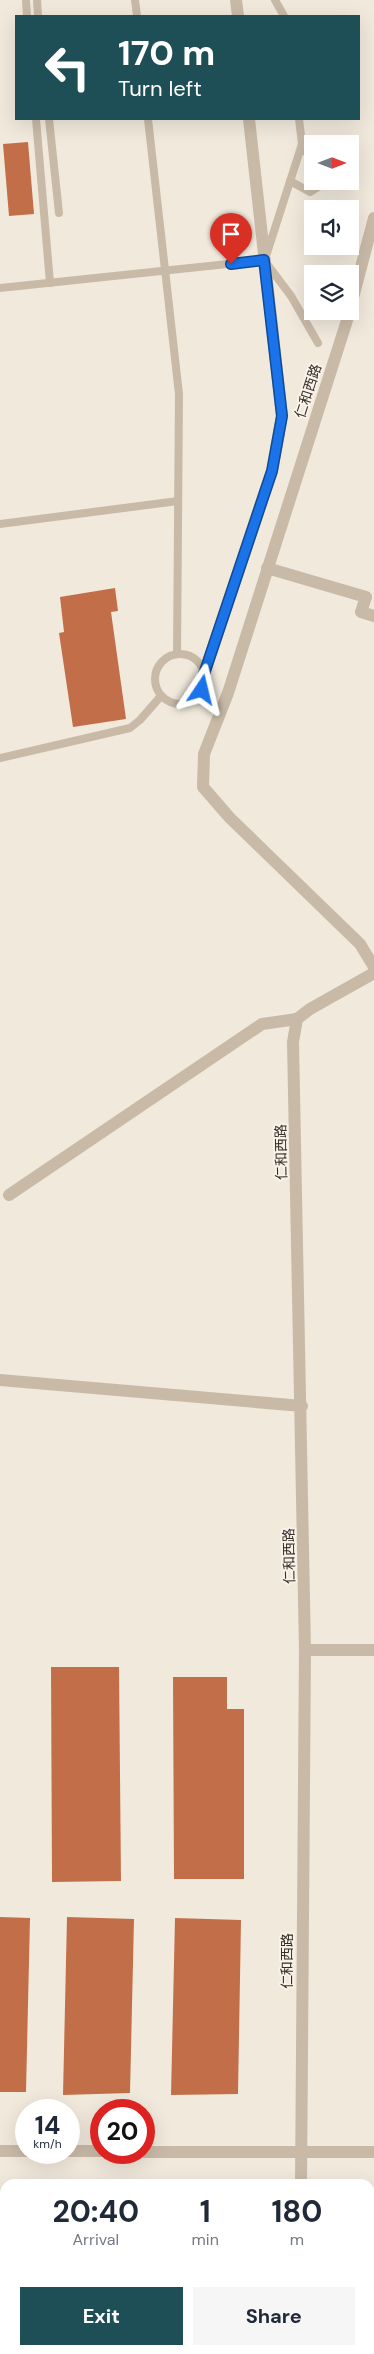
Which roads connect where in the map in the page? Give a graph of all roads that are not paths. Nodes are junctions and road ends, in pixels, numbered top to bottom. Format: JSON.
{"nodes":[{"id":1,"x":26,"y":0,"type":"edge"},
{"id":2,"x":37,"y":0,"type":"edge"},
{"id":3,"x":136,"y":0,"type":"edge"},
{"id":4,"x":236,"y":0,"type":"edge"},
{"id":5,"x":275,"y":0,"type":"edge"},
{"id":6,"x":28,"y":15,"type":"edge"},
{"id":7,"x":38,"y":15,"type":"edge"},
{"id":8,"x":137,"y":15,"type":"edge"},
{"id":9,"x":238,"y":15,"type":"edge"},
{"id":10,"x":283,"y":15,"type":"edge"},
{"id":11,"x":36,"y":120,"type":"edge"},
{"id":12,"x":49,"y":120,"type":"edge"},
{"id":13,"x":148,"y":120,"type":"edge"},
{"id":14,"x":249,"y":120,"type":"edge"},
{"id":15,"x":299,"y":120,"type":"edge"},
{"id":16,"x":302,"y":144,"type":"junction"},
{"id":17,"x":304,"y":148,"type":"edge"},
{"id":18,"x":290,"y":181,"type":"junction"},
{"id":19,"x":304,"y":189,"type":"edge"},
{"id":20,"x":59,"y":213,"type":"dead end"},
{"id":21,"x":373,"y":222,"type":"edge"},
{"id":22,"x":264,"y":260,"type":"junction"},
{"id":23,"x":165,"y":271,"type":"junction"},
{"id":24,"x":359,"y":276,"type":"edge"},
{"id":25,"x":50,"y":283,"type":"junction"},
{"id":26,"x":0,"y":288,"type":"edge"},
{"id":27,"x":347,"y":320,"type":"edge"},
{"id":28,"x":318,"y":343,"type":"dead end"},
{"id":29,"x":178,"y":501,"type":"junction"},
{"id":30,"x":0,"y":524,"type":"edge"},
{"id":31,"x":267,"y":568,"type":"junction"},
{"id":32,"x":374,"y":616,"type":"edge"},
{"id":33,"x":177,"y":654,"type":"junction"},
{"id":34,"x":204,"y":674,"type":"junction"},
{"id":35,"x":161,"y":696,"type":"junction"},
{"id":36,"x":0,"y":758,"type":"edge"},
{"id":37,"x":374,"y":967,"type":"edge"},
{"id":38,"x":374,"y":973,"type":"edge"},
{"id":39,"x":297,"y":1019,"type":"junction"},
{"id":40,"x":10,"y":1195,"type":"dead end"},
{"id":41,"x":0,"y":1380,"type":"edge"},
{"id":42,"x":302,"y":1406,"type":"junction"},
{"id":43,"x":305,"y":1650,"type":"junction"},
{"id":44,"x":374,"y":1650,"type":"edge"},
{"id":45,"x":0,"y":2151,"type":"edge"},
{"id":46,"x":15,"y":2151,"type":"edge"},
{"id":47,"x":155,"y":2152,"type":"edge"},
{"id":48,"x":301,"y":2152,"type":"junction"},
{"id":49,"x":374,"y":2152,"type":"edge"},
{"id":50,"x":301,"y":2179,"type":"edge"}],
"edges":[{"from":1,"to":6,"type":"lane"},
{"from":2,"to":7,"type":"lane"},
{"from":3,"to":8,"type":"lane"},
{"from":4,"to":9,"type":"street"},
{"from":5,"to":10,"type":"lane"},
{"from":11,"to":25,"type":"lane"},
{"from":12,"to":20,"type":"lane"},
{"from":13,"to":23,"type":"lane"},
{"from":14,"to":22,"type":"street"},
{"from":15,"to":16,"type":"lane"},
{"from":16,"to":17,"type":"lane"},
{"from":16,"to":18,"type":"lane"},
{"from":18,"to":19,"type":"lane"},
{"from":18,"to":22,"type":"lane"},
{"from":21,"to":24,"type":"street","name":"仁和西路"},
{"from":22,"to":23,"type":"lane"},
{"from":22,"to":28,"type":"lane"},
{"from":22,"to":34,"type":"street"},
{"from":23,"to":25,"type":"lane"},
{"from":23,"to":29,"type":"lane"},
{"from":25,"to":26,"type":"lane"},
{"from":27,"to":31,"type":"street","name":"仁和西路"},
{"from":29,"to":30,"type":"lane"},
{"from":29,"to":33,"type":"lane"},
{"from":31,"to":32,"type":"street"},
{"from":31,"to":37,"type":"street","name":"仁和西路"},
{"from":33,"to":34,"type":"lane"},
{"from":33,"to":35,"type":"lane"},
{"from":34,"to":35,"type":"lane"},
{"from":35,"to":36,"type":"lane"},
{"from":38,"to":39,"type":"street"},
{"from":39,"to":40,"type":"street"},
{"from":39,"to":42,"type":"street","name":"仁和西路"},
{"from":41,"to":42,"type":"street"},
{"from":42,"to":43,"type":"street","name":"仁和西路"},
{"from":43,"to":44,"type":"street"},
{"from":43,"to":48,"type":"street","name":"仁和西路"},
{"from":45,"to":46,"type":"street"},
{"from":47,"to":48,"type":"street"},
{"from":48,"to":49,"type":"street"},
{"from":48,"to":50,"type":"street","name":"仁和西路"}]}
